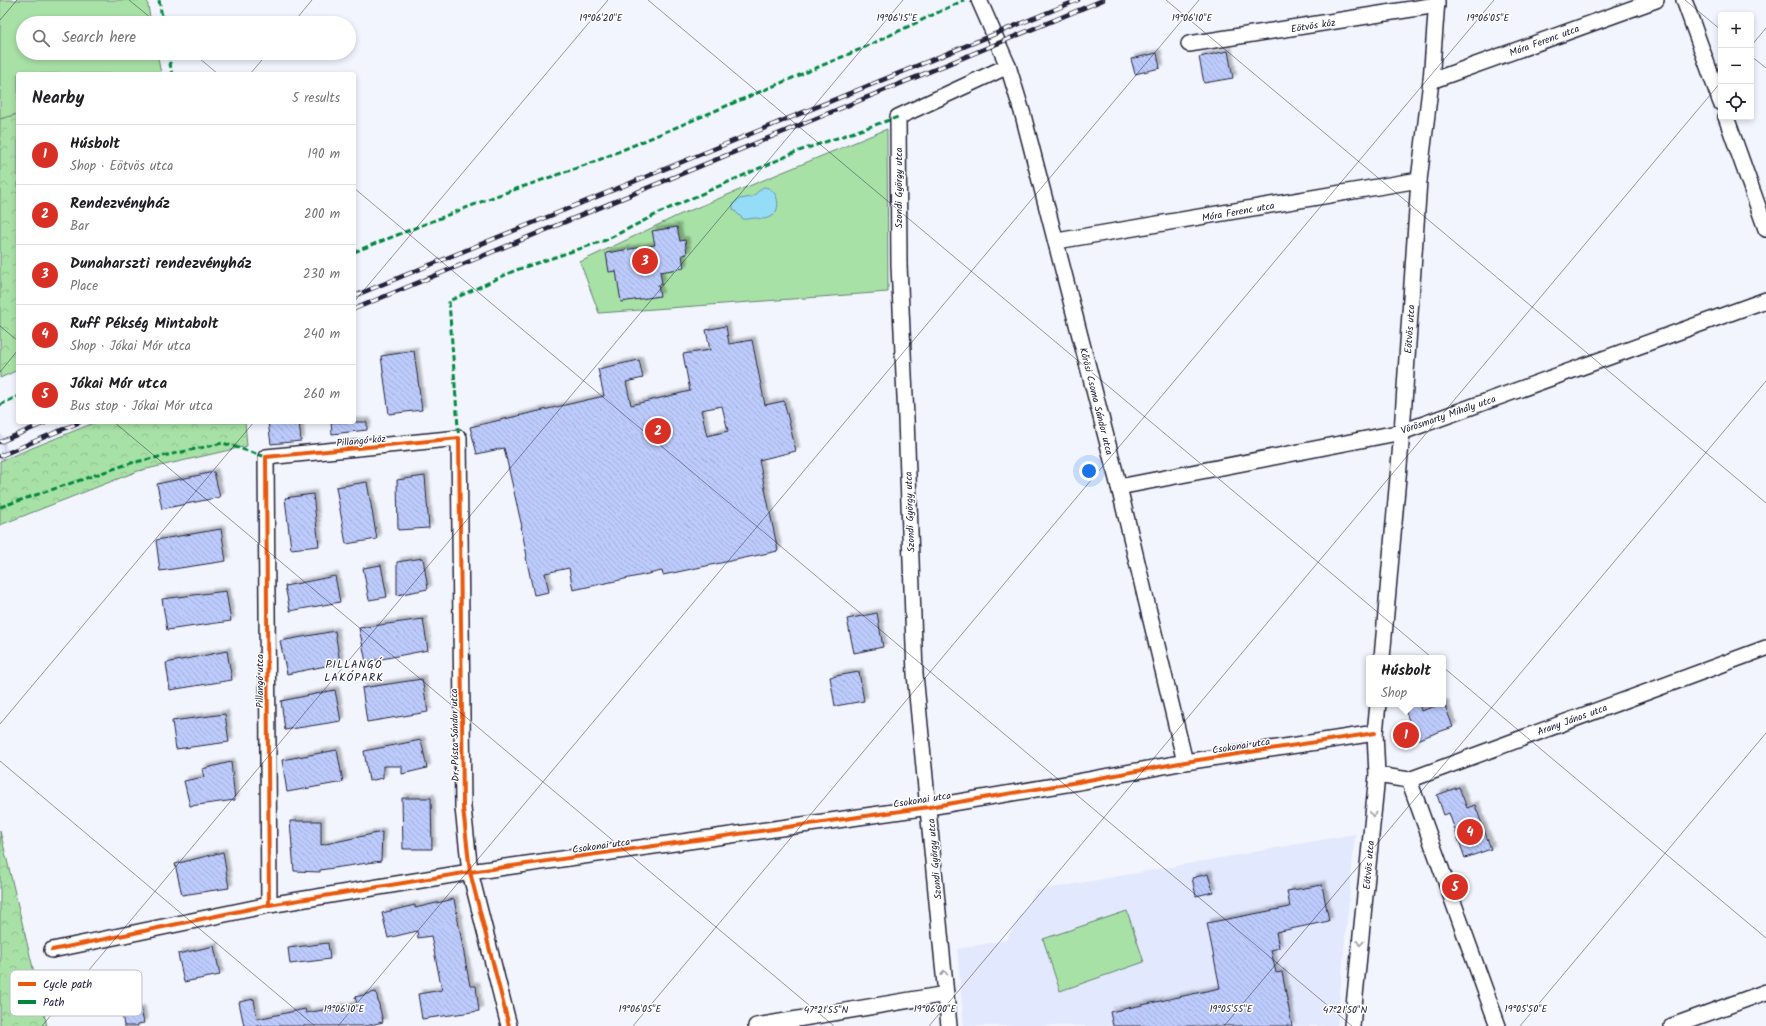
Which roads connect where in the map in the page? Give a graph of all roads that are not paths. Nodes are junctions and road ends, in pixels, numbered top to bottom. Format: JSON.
{"nodes":[{"id":1,"x":979,"y":0,"type":"edge"},
{"id":2,"x":1656,"y":0,"type":"edge"},
{"id":3,"x":1684,"y":0,"type":"edge"},
{"id":4,"x":1437,"y":2,"type":"edge"},
{"id":5,"x":1189,"y":44,"type":"dead end"},
{"id":6,"x":1008,"y":66,"type":"junction"},
{"id":7,"x":1431,"y":81,"type":"junction"},
{"id":8,"x":1718,"y":95,"type":"edge"},
{"id":9,"x":1727,"y":120,"type":"edge"},
{"id":10,"x":1419,"y":180,"type":"junction"},
{"id":11,"x":1766,"y":230,"type":"edge"},
{"id":12,"x":1057,"y":241,"type":"junction"},
{"id":13,"x":1766,"y":300,"type":"edge"},
{"id":14,"x":1402,"y":432,"type":"junction"},
{"id":15,"x":459,"y":438,"type":"joint"},
{"id":16,"x":266,"y":456,"type":"joint"},
{"id":17,"x":1119,"y":487,"type":"junction"},
{"id":18,"x":1766,"y":648,"type":"edge"},
{"id":19,"x":1382,"y":655,"type":"edge"},
{"id":20,"x":1378,"y":707,"type":"edge"},
{"id":21,"x":1375,"y":733,"type":"junction"},
{"id":22,"x":1185,"y":762,"type":"junction"},
{"id":23,"x":1377,"y":775,"type":"junction"},
{"id":24,"x":1409,"y":780,"type":"junction"},
{"id":25,"x":929,"y":807,"type":"junction"},
{"id":26,"x":470,"y":872,"type":"junction"},
{"id":27,"x":269,"y":906,"type":"junction"},
{"id":28,"x":52,"y":950,"type":"dead end"},
{"id":29,"x":1766,"y":992,"type":"edge"},
{"id":30,"x":946,"y":994,"type":"junction"},
{"id":31,"x":508,"y":1026,"type":"edge"},
{"id":32,"x":756,"y":1026,"type":"edge"},
{"id":33,"x":949,"y":1026,"type":"edge"},
{"id":34,"x":1352,"y":1026,"type":"edge"},
{"id":35,"x":1498,"y":1026,"type":"edge"},
{"id":36,"x":1672,"y":1026,"type":"edge"}],
"edges":[{"from":1,"to":6,"type":"street","name":"Kőrösi Csoma Sándor utca"},
{"from":2,"to":7,"type":"street","name":"Móra Ferenc utca"},
{"from":3,"to":8,"type":"street"},
{"from":4,"to":5,"type":"street","name":"Eötvös köz"},
{"from":4,"to":7,"type":"street","name":"Eötvös utca"},
{"from":6,"to":12,"type":"street","name":"Kőrösi Csoma Sándor utca"},
{"from":6,"to":25,"type":"street","name":"Szondi György utca"},
{"from":7,"to":10,"type":"street","name":"Eötvös utca"},
{"from":9,"to":11,"type":"street"},
{"from":10,"to":12,"type":"street","name":"Móra Ferenc utca"},
{"from":10,"to":14,"type":"street","name":"Eötvös utca"},
{"from":12,"to":17,"type":"street","name":"Kőrösi Csoma Sándor utca"},
{"from":13,"to":14,"type":"street","name":"Vörösmarty Mihály utca"},
{"from":14,"to":17,"type":"street","name":"Vörösmarty Mihály utca"},
{"from":14,"to":19,"type":"street","name":"Eötvös utca"},
{"from":15,"to":16,"type":"street","name":"Pillangó köz"},
{"from":15,"to":26,"type":"street","name":"Dr. Pósta Sándor utca"},
{"from":16,"to":27,"type":"street","name":"Pillangó utca"},
{"from":17,"to":22,"type":"street","name":"Kőrösi Csoma Sándor utca"},
{"from":18,"to":24,"type":"street","name":"Arany János utca"},
{"from":20,"to":21,"type":"street","name":"Eötvös utca"},
{"from":21,"to":22,"type":"street","name":"Csokonai utca"},
{"from":21,"to":23,"type":"street","name":"Eötvös utca"},
{"from":22,"to":25,"type":"street","name":"Csokonai utca"},
{"from":23,"to":24,"type":"street","name":"Arany János utca"},
{"from":23,"to":34,"type":"street","name":"Eötvös utca","one_way":true},
{"from":24,"to":35,"type":"street"},
{"from":25,"to":26,"type":"street","name":"Csokonai utca"},
{"from":30,"to":25,"type":"street","name":"Szondi György utca","one_way":true},
{"from":26,"to":27,"type":"street","name":"Csokonai utca"},
{"from":26,"to":31,"type":"street","name":"Dr. Pósta Sándor utca"},
{"from":27,"to":28,"type":"street","name":"Csokonai utca"},
{"from":29,"to":36,"type":"street"},
{"from":30,"to":32,"type":"street"},
{"from":30,"to":33,"type":"street","name":"Szondi György utca"}]}
